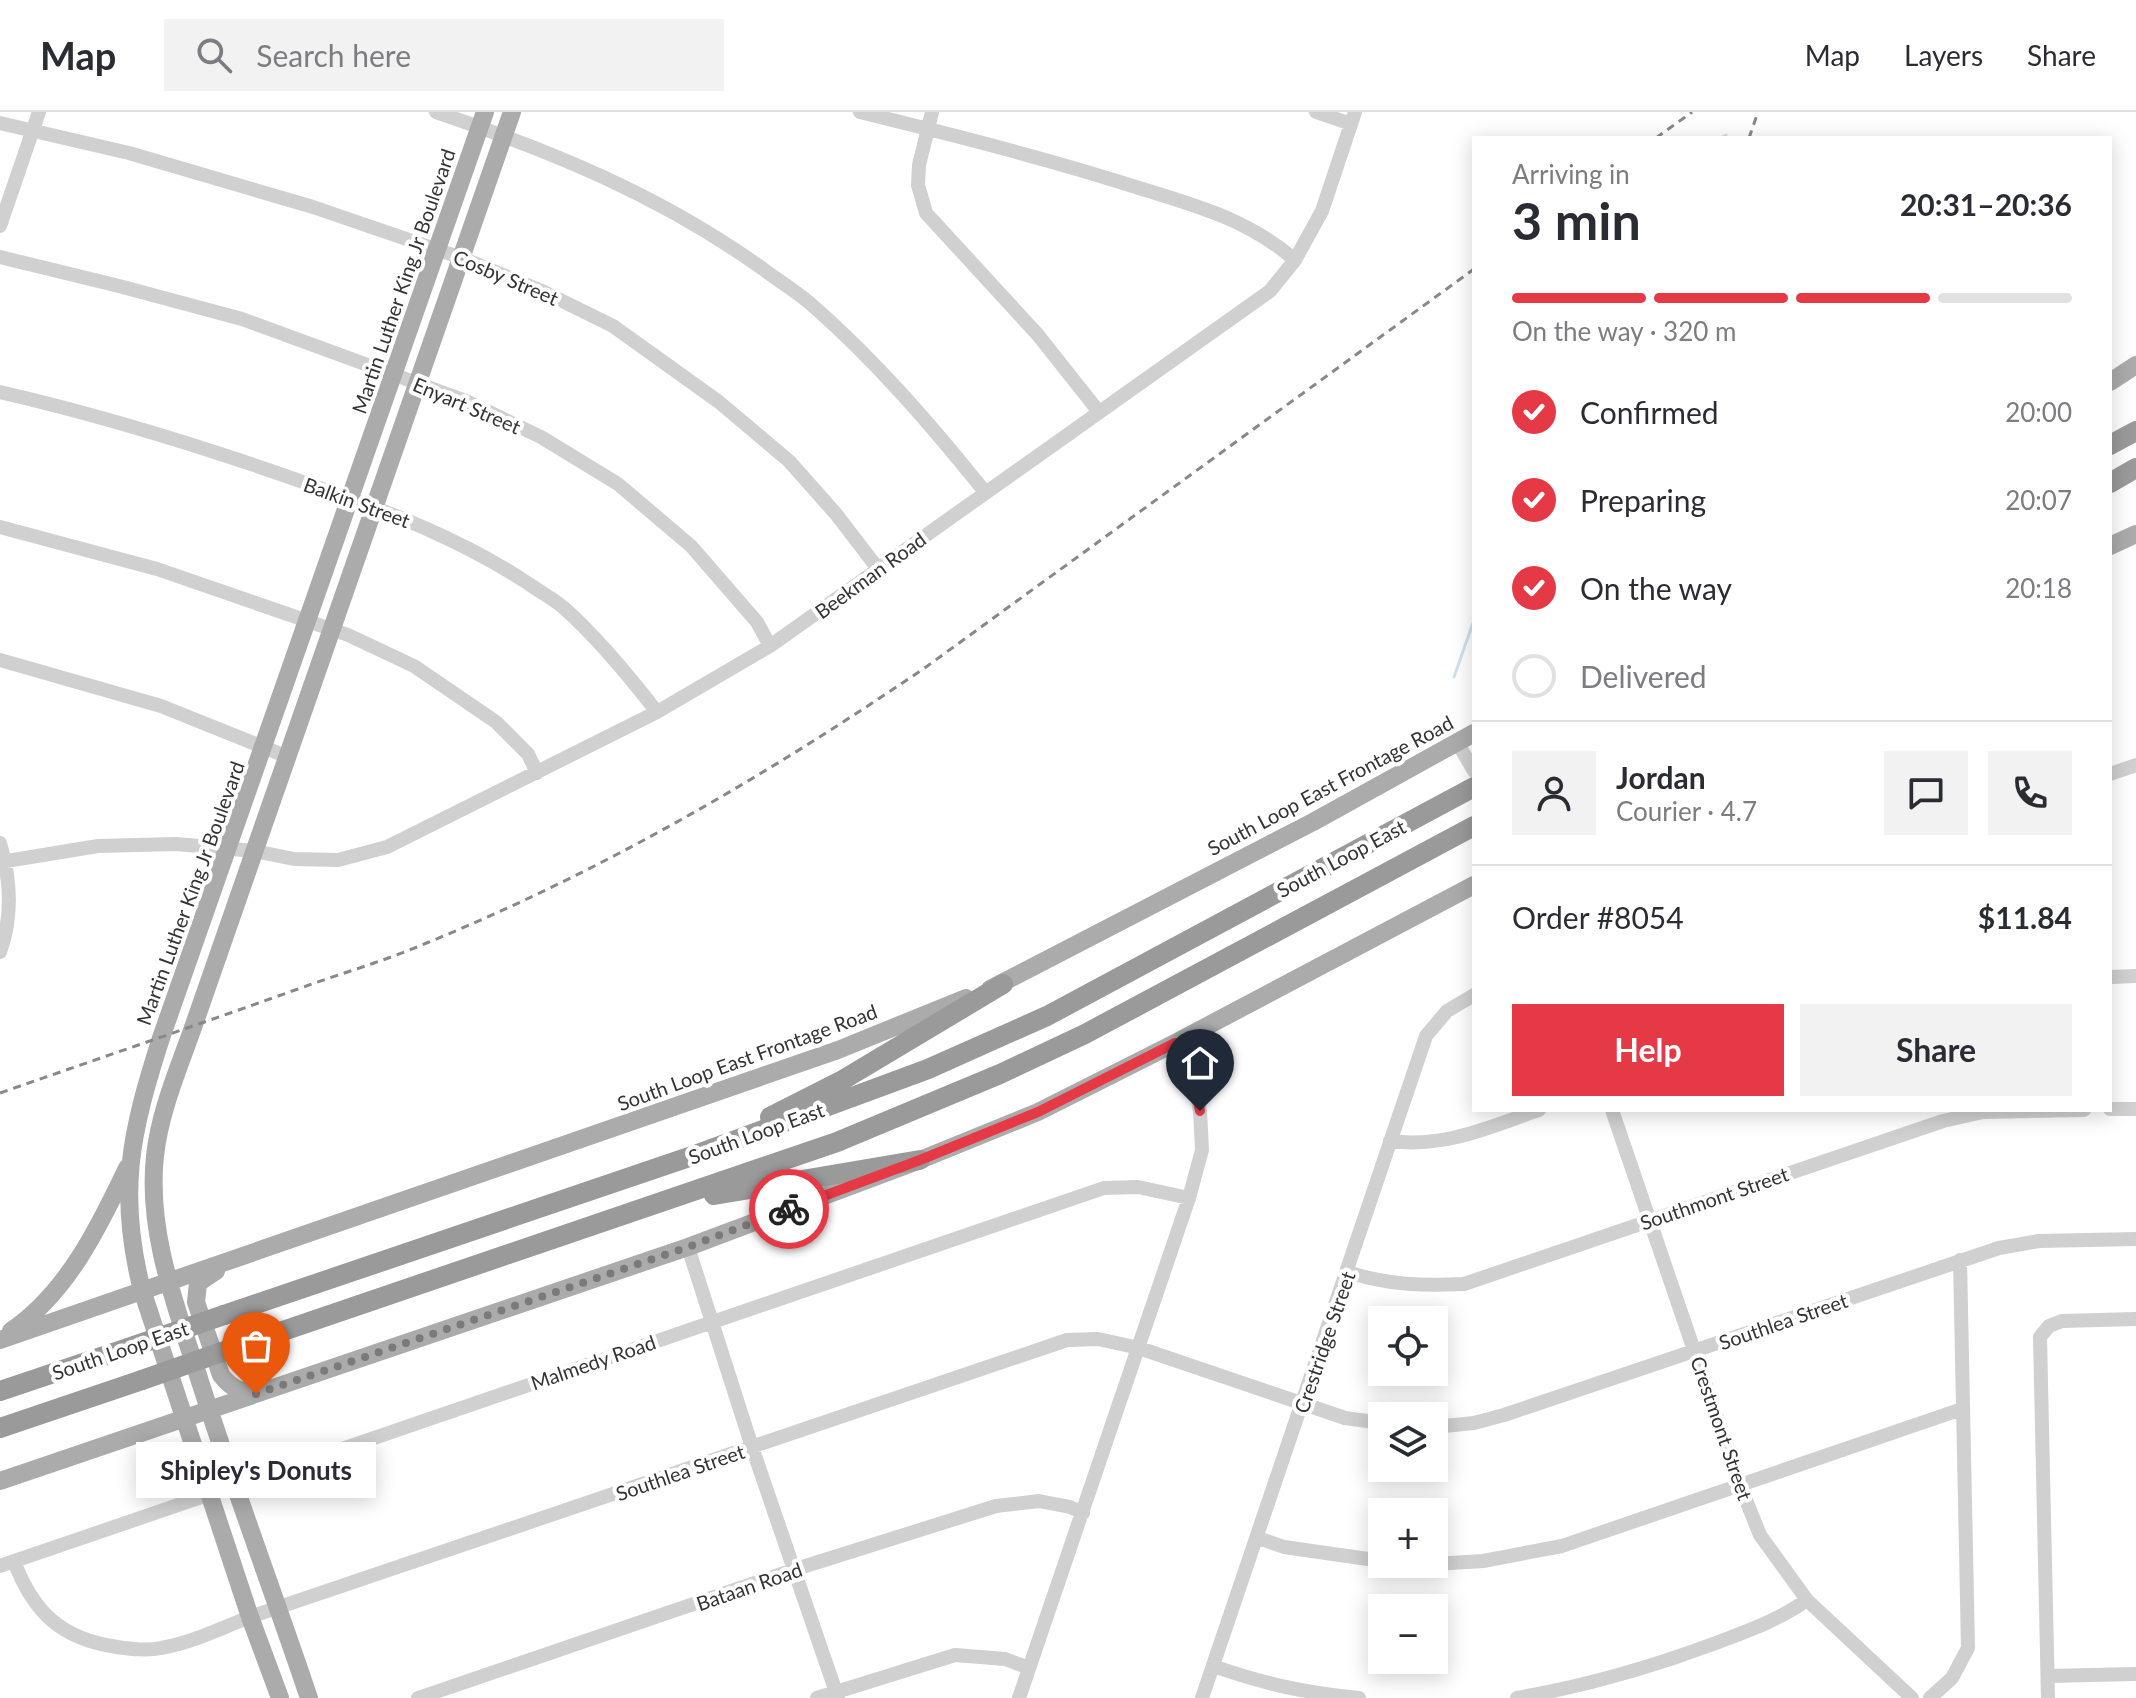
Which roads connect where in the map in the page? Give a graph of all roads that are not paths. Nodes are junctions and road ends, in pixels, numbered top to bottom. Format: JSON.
{"nodes":[{"id":1,"x":39,"y":112,"type":"edge"},
{"id":2,"x":436,"y":112,"type":"edge"},
{"id":3,"x":512,"y":112,"type":"edge"},
{"id":4,"x":860,"y":112,"type":"edge"},
{"id":5,"x":932,"y":112,"type":"edge"},
{"id":6,"x":1316,"y":112,"type":"edge"},
{"id":7,"x":1353,"y":118,"type":"edge"},
{"id":8,"x":483,"y":120,"type":"edge"},
{"id":9,"x":0,"y":123,"type":"edge"},
{"id":10,"x":927,"y":129,"type":"junction"},
{"id":11,"x":33,"y":130,"type":"junction"},
{"id":12,"x":504,"y":135,"type":"junction"},
{"id":13,"x":0,"y":226,"type":"edge"},
{"id":14,"x":437,"y":249,"type":"junction"},
{"id":15,"x":0,"y":257,"type":"edge"},
{"id":16,"x":462,"y":258,"type":"junction"},
{"id":17,"x":1295,"y":260,"type":"junction"},
{"id":18,"x":2136,"y":365,"type":"edge"},
{"id":19,"x":392,"y":374,"type":"junction"},
{"id":20,"x":2112,"y":381,"type":"edge"},
{"id":21,"x":416,"y":383,"type":"junction"},
{"id":22,"x":0,"y":392,"type":"edge"},
{"id":23,"x":1099,"y":412,"type":"junction"},
{"id":24,"x":2136,"y":431,"type":"edge"},
{"id":25,"x":2112,"y":444,"type":"edge"},
{"id":26,"x":2136,"y":468,"type":"edge"},
{"id":27,"x":2112,"y":482,"type":"edge"},
{"id":28,"x":985,"y":492,"type":"junction"},
{"id":29,"x":350,"y":498,"type":"junction"},
{"id":30,"x":375,"y":508,"type":"junction"},
{"id":31,"x":0,"y":527,"type":"edge"},
{"id":32,"x":2136,"y":534,"type":"edge"},
{"id":33,"x":2112,"y":545,"type":"edge"},
{"id":34,"x":879,"y":570,"type":"junction"},
{"id":35,"x":306,"y":620,"type":"junction"},
{"id":36,"x":332,"y":629,"type":"junction"},
{"id":37,"x":770,"y":646,"type":"junction"},
{"id":38,"x":0,"y":660,"type":"edge"},
{"id":39,"x":657,"y":712,"type":"junction"},
{"id":40,"x":1466,"y":737,"type":"edge"},
{"id":41,"x":265,"y":748,"type":"junction"},
{"id":42,"x":288,"y":757,"type":"junction"},
{"id":43,"x":1472,"y":762,"type":"edge"},
{"id":44,"x":2136,"y":765,"type":"edge"},
{"id":45,"x":537,"y":773,"type":"junction"},
{"id":46,"x":2112,"y":773,"type":"edge"},
{"id":47,"x":1472,"y":788,"type":"edge"},
{"id":48,"x":1471,"y":828,"type":"edge"},
{"id":49,"x":0,"y":843,"type":"edge"},
{"id":50,"x":228,"y":848,"type":"junction"},
{"id":51,"x":255,"y":851,"type":"junction"},
{"id":52,"x":3,"y":861,"type":"edge"},
{"id":53,"x":1472,"y":886,"type":"edge"},
{"id":54,"x":0,"y":952,"type":"edge"},
{"id":55,"x":2136,"y":976,"type":"edge"},
{"id":56,"x":2112,"y":977,"type":"edge"},
{"id":57,"x":1003,"y":984,"type":"junction"},
{"id":58,"x":1469,"y":997,"type":"edge"},
{"id":59,"x":172,"y":1009,"type":"junction"},
{"id":60,"x":197,"y":1016,"type":"junction"},
{"id":61,"x":1175,"y":1043,"type":"junction"},
{"id":62,"x":144,"y":1092,"type":"junction"},
{"id":63,"x":168,"y":1099,"type":"junction"},
{"id":64,"x":2112,"y":1109,"type":"edge"},
{"id":65,"x":2136,"y":1109,"type":"edge"},
{"id":66,"x":1533,"y":1112,"type":"edge"},
{"id":67,"x":1613,"y":1112,"type":"edge"},
{"id":68,"x":1983,"y":1112,"type":"edge"},
{"id":69,"x":1390,"y":1141,"type":"junction"},
{"id":70,"x":698,"y":1154,"type":"junction"},
{"id":71,"x":920,"y":1160,"type":"junction"},
{"id":72,"x":128,"y":1166,"type":"junction"},
{"id":73,"x":1189,"y":1198,"type":"junction"},
{"id":74,"x":655,"y":1204,"type":"junction"},
{"id":75,"x":1650,"y":1220,"type":"junction"},
{"id":76,"x":314,"y":1231,"type":"junction"},
{"id":77,"x":2136,"y":1239,"type":"edge"},
{"id":78,"x":688,"y":1247,"type":"junction"},
{"id":79,"x":1960,"y":1260,"type":"junction"},
{"id":80,"x":1348,"y":1272,"type":"junction"},
{"id":81,"x":168,"y":1281,"type":"junction"},
{"id":82,"x":142,"y":1290,"type":"junction"},
{"id":83,"x":2136,"y":1319,"type":"edge"},
{"id":84,"x":711,"y":1322,"type":"junction"},
{"id":85,"x":0,"y":1339,"type":"edge"},
{"id":86,"x":1139,"y":1348,"type":"junction"},
{"id":87,"x":1696,"y":1352,"type":"junction"},
{"id":88,"x":0,"y":1391,"type":"edge"},
{"id":89,"x":256,"y":1394,"type":"junction"},
{"id":90,"x":1303,"y":1404,"type":"junction"},
{"id":91,"x":1962,"y":1409,"type":"junction"},
{"id":92,"x":209,"y":1410,"type":"junction"},
{"id":93,"x":183,"y":1419,"type":"junction"},
{"id":94,"x":1368,"y":1421,"type":"edge"},
{"id":95,"x":1448,"y":1426,"type":"edge"},
{"id":96,"x":0,"y":1428,"type":"edge"},
{"id":97,"x":752,"y":1447,"type":"junction"},
{"id":98,"x":0,"y":1481,"type":"edge"},
{"id":99,"x":235,"y":1485,"type":"junction"},
{"id":100,"x":1740,"y":1485,"type":"junction"},
{"id":101,"x":209,"y":1495,"type":"junction"},
{"id":102,"x":1083,"y":1513,"type":"junction"},
{"id":103,"x":1258,"y":1538,"type":"junction"},
{"id":104,"x":1368,"y":1559,"type":"edge"},
{"id":105,"x":7,"y":1563,"type":"edge"},
{"id":106,"x":1448,"y":1563,"type":"edge"},
{"id":107,"x":796,"y":1569,"type":"junction"},
{"id":108,"x":1807,"y":1600,"type":"junction"},
{"id":109,"x":279,"y":1608,"type":"junction"},
{"id":110,"x":250,"y":1617,"type":"junction"},
{"id":111,"x":1213,"y":1666,"type":"junction"},
{"id":112,"x":1029,"y":1668,"type":"junction"},
{"id":113,"x":2136,"y":1674,"type":"edge"},
{"id":114,"x":2048,"y":1676,"type":"junction"},
{"id":115,"x":837,"y":1695,"type":"edge"},
{"id":116,"x":280,"y":1698,"type":"edge"},
{"id":117,"x":309,"y":1698,"type":"edge"},
{"id":118,"x":418,"y":1698,"type":"edge"},
{"id":119,"x":817,"y":1698,"type":"edge"},
{"id":120,"x":1019,"y":1698,"type":"edge"},
{"id":121,"x":1202,"y":1698,"type":"edge"},
{"id":122,"x":1359,"y":1698,"type":"edge"},
{"id":123,"x":1517,"y":1698,"type":"edge"},
{"id":124,"x":1912,"y":1698,"type":"edge"},
{"id":125,"x":1930,"y":1698,"type":"edge"},
{"id":126,"x":2048,"y":1698,"type":"edge"}],
"edges":[{"from":1,"to":11,"type":"street"},
{"from":2,"to":8,"type":"street"},
{"from":3,"to":12,"type":"main road"},
{"from":4,"to":10,"type":"street"},
{"from":5,"to":10,"type":"street"},
{"from":6,"to":7,"type":"street"},
{"from":7,"to":17,"type":"street","name":"Beekman Road"},
{"from":8,"to":12,"type":"street"},
{"from":8,"to":14,"type":"main road","name":"Martin Luther King Jr Boulevard"},
{"from":9,"to":11,"type":"street","name":"Cosby Street"},
{"from":10,"to":17,"type":"street"},
{"from":10,"to":23,"type":"street"},
{"from":11,"to":13,"type":"street"},
{"from":11,"to":14,"type":"street","name":"Cosby Street"},
{"from":12,"to":16,"type":"main road"},
{"from":12,"to":28,"type":"street"},
{"from":14,"to":16,"type":"street","name":"Cosby Street"},
{"from":14,"to":19,"type":"main road","name":"Martin Luther King Jr Boulevard"},
{"from":15,"to":19,"type":"street","name":"Enyart Street"},
{"from":16,"to":21,"type":"main road"},
{"from":16,"to":34,"type":"street","name":"Cosby Street"},
{"from":17,"to":23,"type":"street","name":"Beekman Road"},
{"from":18,"to":20,"type":"main road"},
{"from":19,"to":21,"type":"street","name":"Enyart Street"},
{"from":19,"to":29,"type":"main road","name":"Martin Luther King Jr Boulevard"},
{"from":21,"to":30,"type":"main road"},
{"from":21,"to":37,"type":"street","name":"Enyart Street"},
{"from":22,"to":29,"type":"street","name":"Balkin Street"},
{"from":23,"to":28,"type":"street","name":"Beekman Road"},
{"from":24,"to":25,"type":"highway"},
{"from":26,"to":27,"type":"highway"},
{"from":28,"to":34,"type":"street","name":"Beekman Road"},
{"from":29,"to":30,"type":"street","name":"Balkin Street"},
{"from":29,"to":35,"type":"main road","name":"Martin Luther King Jr Boulevard"},
{"from":30,"to":36,"type":"main road"},
{"from":30,"to":39,"type":"street","name":"Balkin Street"},
{"from":31,"to":35,"type":"street"},
{"from":32,"to":33,"type":"main road"},
{"from":34,"to":37,"type":"street","name":"Beekman Road"},
{"from":35,"to":36,"type":"street"},
{"from":35,"to":41,"type":"main road","name":"Martin Luther King Jr Boulevard"},
{"from":36,"to":42,"type":"main road"},
{"from":36,"to":45,"type":"street"},
{"from":37,"to":39,"type":"street","name":"Beekman Road"},
{"from":38,"to":41,"type":"street"},
{"from":39,"to":45,"type":"street","name":"Beekman Road"},
{"from":40,"to":43,"type":"street"},
{"from":40,"to":57,"type":"main road","name":"South Loop East Frontage Road"},
{"from":41,"to":42,"type":"street"},
{"from":41,"to":50,"type":"main road","name":"Martin Luther King Jr Boulevard"},
{"from":42,"to":51,"type":"main road"},
{"from":44,"to":46,"type":"street"},
{"from":45,"to":51,"type":"street","name":"Beekman Road"},
{"from":47,"to":70,"type":"highway","name":"South Loop East"},
{"from":48,"to":74,"type":"highway","name":"South Loop East"},
{"from":49,"to":52,"type":"street"},
{"from":50,"to":51,"type":"street","name":"Beekman Road"},
{"from":50,"to":52,"type":"street","name":"Beekman Road"},
{"from":50,"to":59,"type":"main road","name":"Martin Luther King Jr Boulevard"},
{"from":51,"to":60,"type":"main road"},
{"from":52,"to":54,"type":"street"},
{"from":53,"to":61,"type":"main road"},
{"from":55,"to":56,"type":"street"},
{"from":57,"to":70,"type":"highway"},
{"from":57,"to":76,"type":"main road","name":"South Loop East Frontage Road"},
{"from":58,"to":69,"type":"street","name":"Crestridge Street"},
{"from":59,"to":60,"type":"main road"},
{"from":59,"to":62,"type":"main road","name":"Martin Luther King Jr Boulevard"},
{"from":60,"to":63,"type":"main road"},
{"from":61,"to":71,"type":"main road"},
{"from":61,"to":73,"type":"street"},
{"from":62,"to":63,"type":"main road"},
{"from":62,"to":72,"type":"main road","name":"Martin Luther King Jr Boulevard"},
{"from":63,"to":81,"type":"main road"},
{"from":64,"to":65,"type":"street"},
{"from":66,"to":69,"type":"street"},
{"from":67,"to":75,"type":"street","name":"Crestmont Street"},
{"from":68,"to":75,"type":"street","name":"Southmont Street"},
{"from":69,"to":80,"type":"street","name":"Crestridge Street"},
{"from":70,"to":88,"type":"highway","name":"South Loop East","bridge":true},
{"from":71,"to":74,"type":"highway"},
{"from":71,"to":78,"type":"main road"},
{"from":72,"to":82,"type":"main road","name":"Martin Luther King Jr Boulevard"},
{"from":72,"to":85,"type":"main road"},
{"from":73,"to":84,"type":"street","name":"Malmedy Road"},
{"from":73,"to":86,"type":"street"},
{"from":74,"to":96,"type":"highway","name":"South Loop East","bridge":true},
{"from":75,"to":80,"type":"street","name":"Southmont Street"},
{"from":75,"to":87,"type":"street","name":"Crestmont Street"},
{"from":76,"to":81,"type":"main road","name":"South Loop East Frontage Road"},
{"from":76,"to":89,"type":"main road"},
{"from":77,"to":79,"type":"street","name":"Southlea Street"},
{"from":78,"to":84,"type":"street"},
{"from":78,"to":89,"type":"main road"},
{"from":79,"to":87,"type":"street","name":"Southlea Street"},
{"from":79,"to":91,"type":"street"},
{"from":80,"to":90,"type":"street","name":"Crestridge Street"},
{"from":81,"to":82,"type":"main road","name":"South Loop East Frontage Road"},
{"from":81,"to":92,"type":"main road"},
{"from":82,"to":85,"type":"main road","name":"South Loop East Frontage Road"},
{"from":82,"to":93,"type":"main road","name":"Martin Luther King Jr Boulevard"},
{"from":83,"to":114,"type":"street"},
{"from":84,"to":97,"type":"street"},
{"from":84,"to":99,"type":"street","name":"Malmedy Road"},
{"from":86,"to":90,"type":"street","name":"Southlea Street"},
{"from":86,"to":97,"type":"street","name":"Southlea Street"},
{"from":86,"to":102,"type":"street"},
{"from":87,"to":95,"type":"street","name":"Southlea Street"},
{"from":87,"to":100,"type":"street","name":"Crestmont Street"},
{"from":89,"to":92,"type":"main road"},
{"from":90,"to":94,"type":"street","name":"Southlea Street"},
{"from":90,"to":103,"type":"street","name":"Crestridge Street"},
{"from":91,"to":100,"type":"street"},
{"from":91,"to":125,"type":"street"},
{"from":92,"to":93,"type":"main road"},
{"from":92,"to":99,"type":"main road"},
{"from":93,"to":98,"type":"main road"},
{"from":93,"to":101,"type":"main road","name":"Martin Luther King Jr Boulevard"},
{"from":97,"to":107,"type":"street"},
{"from":97,"to":109,"type":"street","name":"Southlea Street"},
{"from":99,"to":101,"type":"street","name":"Malmedy Road"},
{"from":99,"to":109,"type":"main road"},
{"from":100,"to":106,"type":"street"},
{"from":100,"to":108,"type":"street","name":"Crestmont Street"},
{"from":101,"to":105,"type":"street","name":"Malmedy Road"},
{"from":101,"to":110,"type":"main road","name":"Martin Luther King Jr Boulevard"},
{"from":102,"to":107,"type":"street","name":"Bataan Road"},
{"from":102,"to":112,"type":"street"},
{"from":103,"to":104,"type":"street"},
{"from":103,"to":111,"type":"street","name":"Crestridge Street"},
{"from":105,"to":110,"type":"street","name":"Southlea Street"},
{"from":107,"to":115,"type":"street"},
{"from":107,"to":118,"type":"street","name":"Bataan Road"},
{"from":108,"to":123,"type":"street"},
{"from":108,"to":124,"type":"street","name":"Crestmont Street"},
{"from":109,"to":110,"type":"street","name":"Southlea Street"},
{"from":109,"to":117,"type":"main road"},
{"from":110,"to":116,"type":"main road","name":"Martin Luther King Jr Boulevard"},
{"from":111,"to":121,"type":"street","name":"Crestridge Street"},
{"from":111,"to":122,"type":"street"},
{"from":112,"to":115,"type":"street"},
{"from":112,"to":120,"type":"street"},
{"from":113,"to":114,"type":"street"},
{"from":114,"to":126,"type":"street"},
{"from":115,"to":119,"type":"street"}]}
